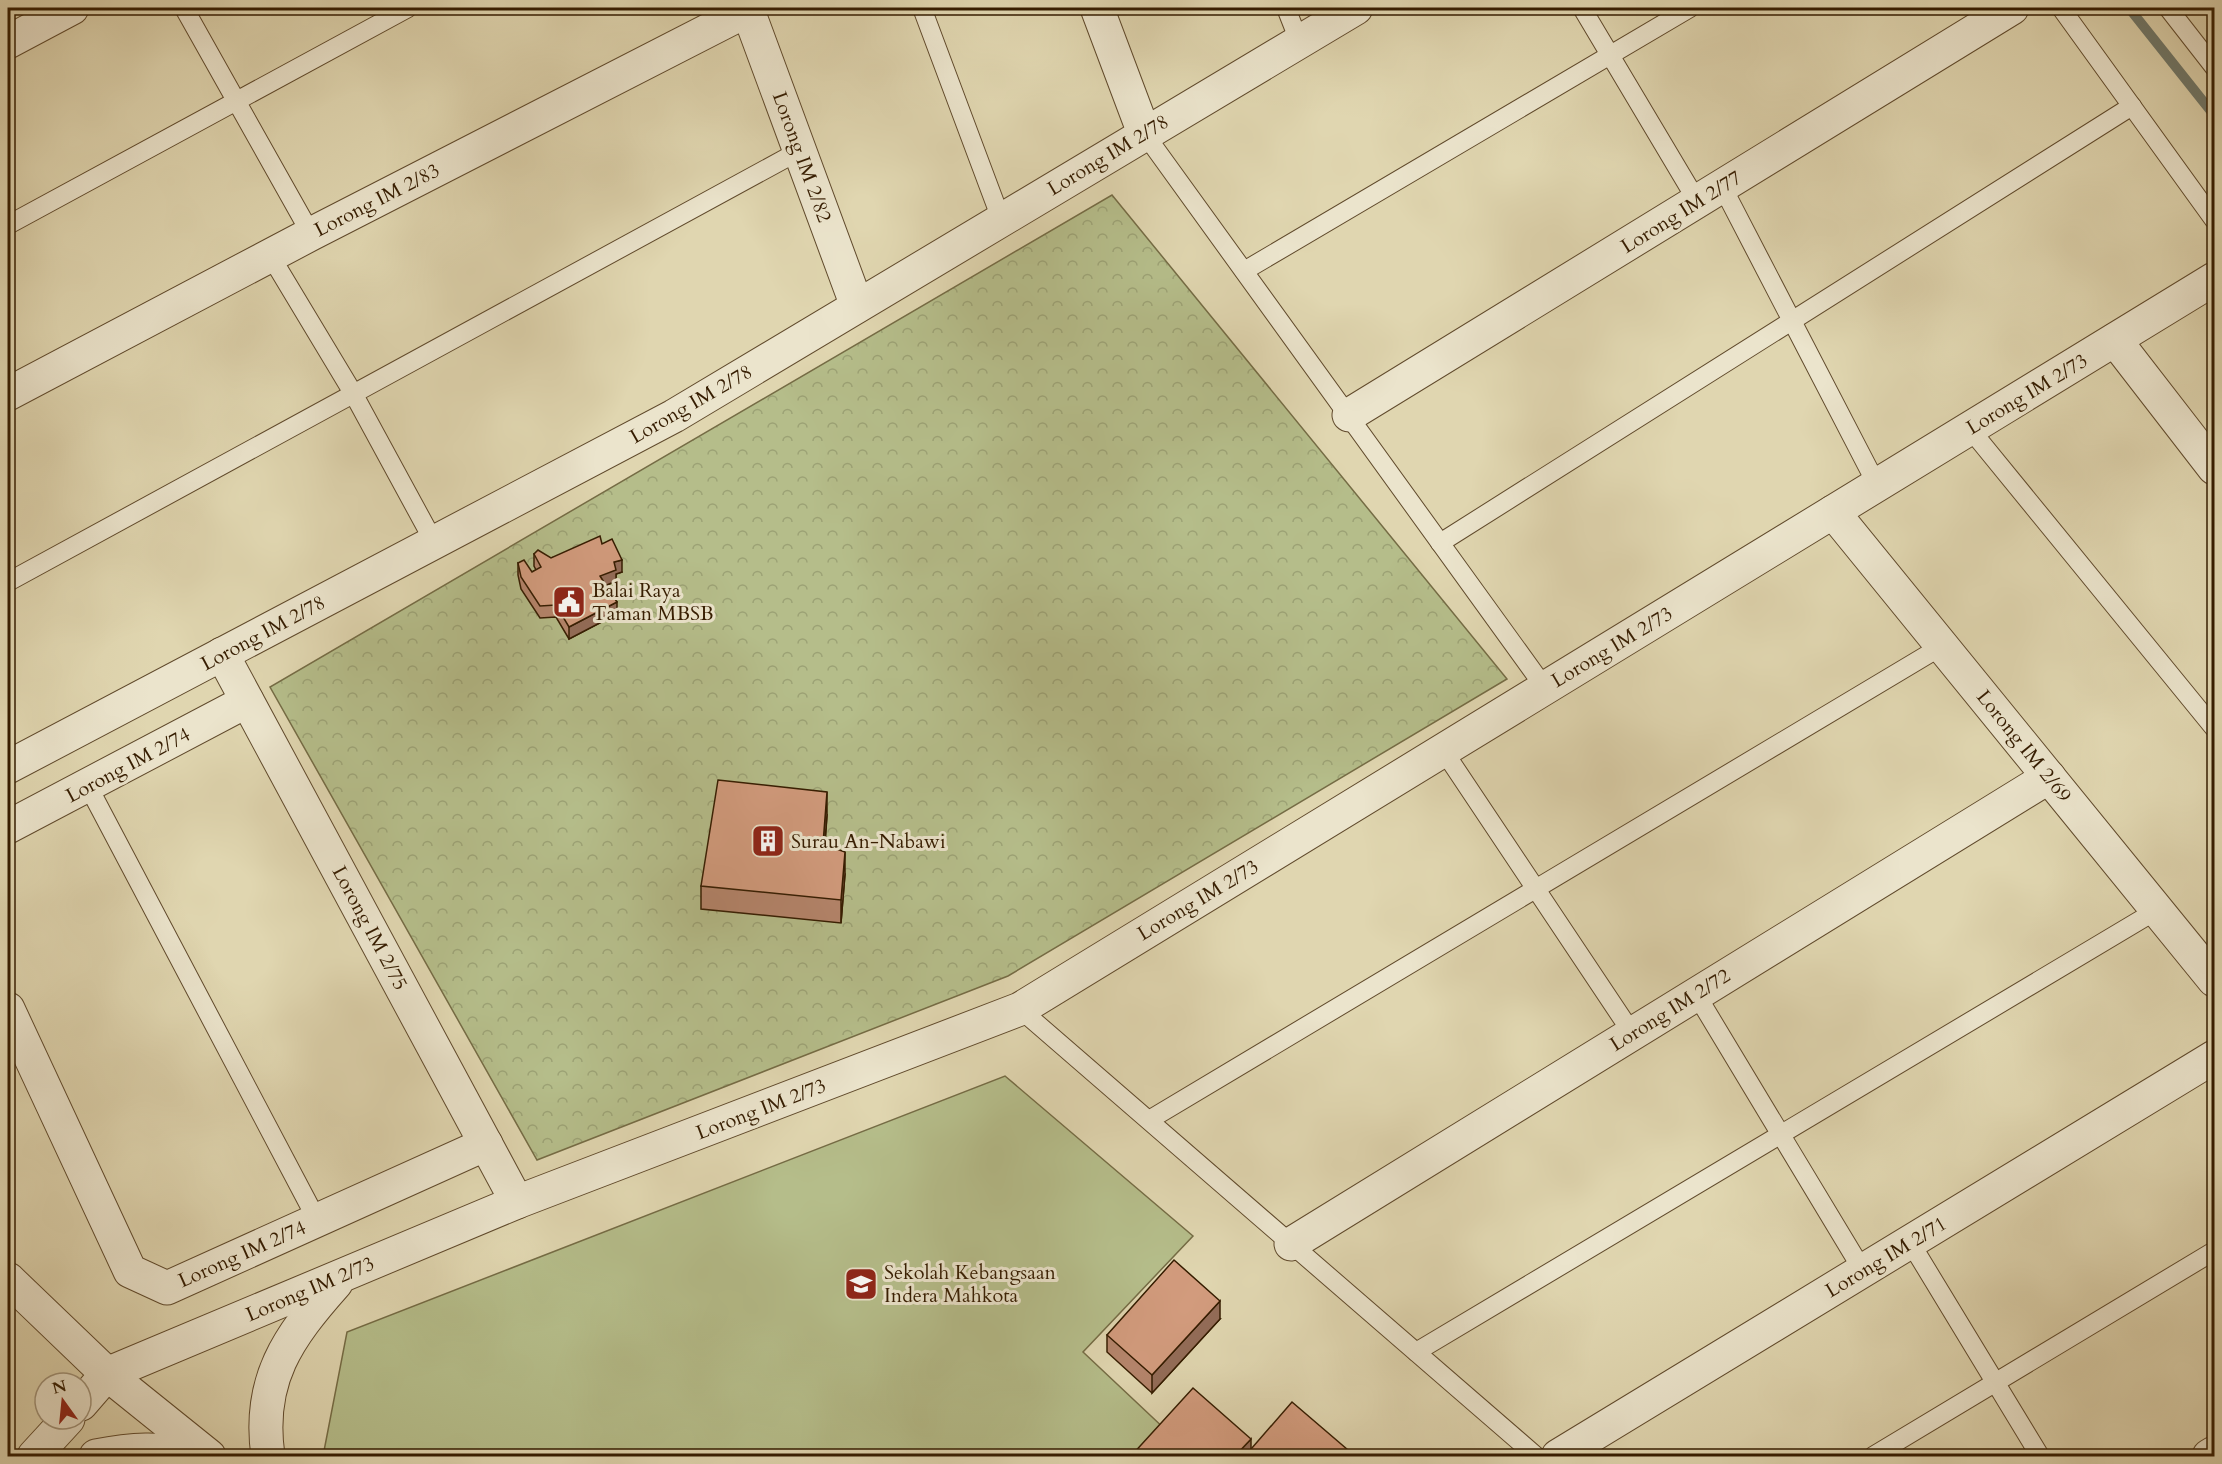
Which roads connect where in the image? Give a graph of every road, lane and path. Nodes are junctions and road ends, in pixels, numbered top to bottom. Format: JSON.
{"nodes":[{"id":1,"x":72,"y":8,"type":"edge"},
{"id":2,"x":184,"y":8,"type":"edge"},
{"id":3,"x":408,"y":8,"type":"edge"},
{"id":4,"x":747,"y":8,"type":"edge"},
{"id":5,"x":922,"y":8,"type":"edge"},
{"id":6,"x":1097,"y":8,"type":"edge"},
{"id":7,"x":1286,"y":8,"type":"edge"},
{"id":8,"x":1356,"y":8,"type":"edge"},
{"id":9,"x":1582,"y":8,"type":"edge"},
{"id":10,"x":1690,"y":8,"type":"edge"},
{"id":11,"x":2012,"y":8,"type":"edge"},
{"id":12,"x":2061,"y":8,"type":"edge"},
{"id":13,"x":2169,"y":8,"type":"edge"},
{"id":14,"x":8,"y":42,"type":"edge"},
{"id":15,"x":1299,"y":42,"type":"junction"},
{"id":16,"x":1610,"y":54,"type":"junction"},
{"id":17,"x":2214,"y":68,"type":"edge"},
{"id":18,"x":236,"y":100,"type":"junction"},
{"id":19,"x":2132,"y":106,"type":"junction"},
{"id":20,"x":1144,"y":133,"type":"junction"},
{"id":21,"x":799,"y":151,"type":"junction"},
{"id":22,"x":1710,"y":194,"type":"junction"},
{"id":23,"x":1001,"y":219,"type":"junction"},
{"id":24,"x":2214,"y":220,"type":"edge"},
{"id":25,"x":8,"y":225,"type":"edge"},
{"id":26,"x":311,"y":234,"type":"junction"},
{"id":27,"x":270,"y":255,"type":"junction"},
{"id":28,"x":1244,"y":271,"type":"junction"},
{"id":29,"x":2214,"y":279,"type":"edge"},
{"id":30,"x":856,"y":306,"type":"junction"},
{"id":31,"x":1792,"y":320,"type":"junction"},
{"id":32,"x":2115,"y":340,"type":"junction"},
{"id":33,"x":353,"y":393,"type":"junction"},
{"id":34,"x":8,"y":394,"type":"edge"},
{"id":35,"x":1348,"y":416,"type":"junction"},
{"id":36,"x":1970,"y":429,"type":"junction"},
{"id":37,"x":2214,"y":468,"type":"edge"},
{"id":38,"x":1877,"y":485,"type":"junction"},
{"id":39,"x":1833,"y":512,"type":"junction"},
{"id":40,"x":434,"y":542,"type":"junction"},
{"id":41,"x":1440,"y":543,"type":"junction"},
{"id":42,"x":8,"y":582,"type":"edge"},
{"id":43,"x":1942,"y":646,"type":"junction"},
{"id":44,"x":222,"y":654,"type":"junction"},
{"id":45,"x":1545,"y":688,"type":"junction"},
{"id":46,"x":247,"y":701,"type":"junction"},
{"id":47,"x":2214,"y":728,"type":"edge"},
{"id":48,"x":1443,"y":750,"type":"junction"},
{"id":49,"x":8,"y":767,"type":"edge"},
{"id":50,"x":2049,"y":777,"type":"junction"},
{"id":51,"x":88,"y":786,"type":"junction"},
{"id":52,"x":8,"y":827,"type":"edge"},
{"id":53,"x":1535,"y":889,"type":"junction"},
{"id":54,"x":2157,"y":910,"type":"junction"},
{"id":55,"x":2214,"y":980,"type":"edge"},
{"id":56,"x":1696,"y":994,"type":"junction"},
{"id":57,"x":8,"y":1009,"type":"edge"},
{"id":58,"x":1020,"y":1009,"type":"junction"},
{"id":59,"x":1632,"y":1034,"type":"junction"},
{"id":60,"x":2214,"y":1057,"type":"edge"},
{"id":61,"x":1149,"y":1120,"type":"junction"},
{"id":62,"x":1780,"y":1135,"type":"junction"},
{"id":63,"x":486,"y":1144,"type":"junction"},
{"id":64,"x":517,"y":1202,"type":"junction"},
{"id":65,"x":316,"y":1220,"type":"junction"},
{"id":66,"x":1910,"y":1242,"type":"junction"},
{"id":67,"x":1291,"y":1244,"type":"junction"},
{"id":68,"x":2214,"y":1251,"type":"edge"},
{"id":69,"x":1863,"y":1271,"type":"junction"},
{"id":70,"x":343,"y":1275,"type":"junction"},
{"id":71,"x":8,"y":1279,"type":"edge"},
{"id":72,"x":1416,"y":1352,"type":"junction"},
{"id":73,"x":107,"y":1374,"type":"junction"},
{"id":74,"x":1995,"y":1383,"type":"junction"},
{"id":75,"x":93,"y":1390,"type":"edge"},
{"id":76,"x":57,"y":1431,"type":"edge"},
{"id":77,"x":2214,"y":1453,"type":"edge"},
{"id":78,"x":34,"y":1456,"type":"edge"},
{"id":79,"x":96,"y":1456,"type":"edge"},
{"id":80,"x":196,"y":1456,"type":"edge"},
{"id":81,"x":209,"y":1456,"type":"edge"},
{"id":82,"x":268,"y":1456,"type":"edge"},
{"id":83,"x":1536,"y":1456,"type":"edge"},
{"id":84,"x":1558,"y":1456,"type":"edge"},
{"id":85,"x":1873,"y":1456,"type":"edge"},
{"id":86,"x":2040,"y":1456,"type":"edge"},
{"id":87,"x":2209,"y":1456,"type":"edge"}],
"edges":[{"from":1,"to":14,"type":"street"},
{"from":2,"to":18,"type":"lane"},
{"from":3,"to":18,"type":"lane"},
{"from":4,"to":21,"type":"street","name":"Lorong IM 2/82"},
{"from":4,"to":26,"type":"street","name":"Lorong IM 2/83"},
{"from":5,"to":23,"type":"lane"},
{"from":6,"to":20,"type":"street"},
{"from":7,"to":15,"type":"lane"},
{"from":8,"to":15,"type":"street","name":"Lorong IM 2/78"},
{"from":9,"to":16,"type":"lane"},
{"from":10,"to":16,"type":"lane"},
{"from":11,"to":22,"type":"street","name":"Lorong IM 2/77"},
{"from":12,"to":19,"type":"lane"},
{"from":13,"to":17,"type":"lane"},
{"from":15,"to":20,"type":"street","name":"Lorong IM 2/78"},
{"from":16,"to":22,"type":"lane"},
{"from":16,"to":28,"type":"lane"},
{"from":18,"to":25,"type":"lane"},
{"from":18,"to":26,"type":"lane"},
{"from":19,"to":24,"type":"lane"},
{"from":19,"to":31,"type":"lane"},
{"from":20,"to":23,"type":"street","name":"Lorong IM 2/78"},
{"from":20,"to":28,"type":"lane"},
{"from":21,"to":30,"type":"street","name":"Lorong IM 2/82"},
{"from":21,"to":33,"type":"lane"},
{"from":22,"to":31,"type":"lane"},
{"from":22,"to":35,"type":"street","name":"Lorong IM 2/77"},
{"from":23,"to":30,"type":"street","name":"Lorong IM 2/78"},
{"from":26,"to":27,"type":"street","name":"Lorong IM 2/83"},
{"from":27,"to":33,"type":"lane"},
{"from":27,"to":34,"type":"street","name":"Lorong IM 2/83"},
{"from":28,"to":35,"type":"lane"},
{"from":29,"to":32,"type":"street","name":"Lorong IM 2/73"},
{"from":30,"to":40,"type":"street","name":"Lorong IM 2/78"},
{"from":31,"to":38,"type":"lane"},
{"from":31,"to":41,"type":"lane"},
{"from":32,"to":36,"type":"street","name":"Lorong IM 2/73"},
{"from":32,"to":37,"type":"street"},
{"from":33,"to":40,"type":"lane"},
{"from":33,"to":42,"type":"lane"},
{"from":35,"to":41,"type":"lane"},
{"from":36,"to":38,"type":"street","name":"Lorong IM 2/73"},
{"from":36,"to":47,"type":"lane"},
{"from":38,"to":39,"type":"street","name":"Lorong IM 2/73"},
{"from":39,"to":43,"type":"street","name":"Lorong IM 2/69"},
{"from":39,"to":45,"type":"street","name":"Lorong IM 2/73"},
{"from":40,"to":44,"type":"street","name":"Lorong IM 2/78"},
{"from":41,"to":45,"type":"lane"},
{"from":43,"to":50,"type":"street","name":"Lorong IM 2/69"},
{"from":43,"to":53,"type":"lane"},
{"from":44,"to":46,"type":"street","name":"Lorong IM 2/75"},
{"from":44,"to":49,"type":"street","name":"Lorong IM 2/78"},
{"from":45,"to":48,"type":"street","name":"Lorong IM 2/73"},
{"from":46,"to":51,"type":"street","name":"Lorong IM 2/74"},
{"from":46,"to":63,"type":"street","name":"Lorong IM 2/75"},
{"from":48,"to":53,"type":"lane"},
{"from":48,"to":58,"type":"street","name":"Lorong IM 2/73"},
{"from":50,"to":54,"type":"street","name":"Lorong IM 2/69"},
{"from":50,"to":56,"type":"street","name":"Lorong IM 2/72"},
{"from":51,"to":52,"type":"street","name":"Lorong IM 2/74"},
{"from":51,"to":65,"type":"lane"},
{"from":53,"to":59,"type":"lane"},
{"from":53,"to":61,"type":"lane"},
{"from":54,"to":55,"type":"street","name":"Lorong IM 2/69"},
{"from":54,"to":62,"type":"lane"},
{"from":56,"to":59,"type":"street","name":"Lorong IM 2/72"},
{"from":56,"to":62,"type":"lane"},
{"from":57,"to":65,"type":"street","name":"Lorong IM 2/74"},
{"from":58,"to":61,"type":"lane"},
{"from":58,"to":64,"type":"street","name":"Lorong IM 2/73"},
{"from":59,"to":67,"type":"street","name":"Lorong IM 2/72"},
{"from":60,"to":66,"type":"street","name":"Lorong IM 2/71"},
{"from":61,"to":67,"type":"lane"},
{"from":62,"to":69,"type":"lane"},
{"from":62,"to":72,"type":"lane"},
{"from":63,"to":64,"type":"street","name":"Lorong IM 2/75"},
{"from":63,"to":65,"type":"street","name":"Lorong IM 2/74"},
{"from":64,"to":70,"type":"street","name":"Lorong IM 2/73"},
{"from":66,"to":69,"type":"street","name":"Lorong IM 2/71"},
{"from":66,"to":74,"type":"lane"},
{"from":67,"to":72,"type":"lane"},
{"from":68,"to":74,"type":"lane"},
{"from":69,"to":84,"type":"street","name":"Lorong IM 2/71"},
{"from":70,"to":73,"type":"street","name":"Lorong IM 2/73"},
{"from":70,"to":82,"type":"street"},
{"from":71,"to":73,"type":"street"},
{"from":72,"to":83,"type":"lane"},
{"from":73,"to":75,"type":"street"},
{"from":73,"to":81,"type":"street"},
{"from":74,"to":85,"type":"lane"},
{"from":74,"to":86,"type":"lane"},
{"from":76,"to":78,"type":"street"},
{"from":77,"to":87,"type":"street"},
{"from":79,"to":80,"type":"street"}]}
